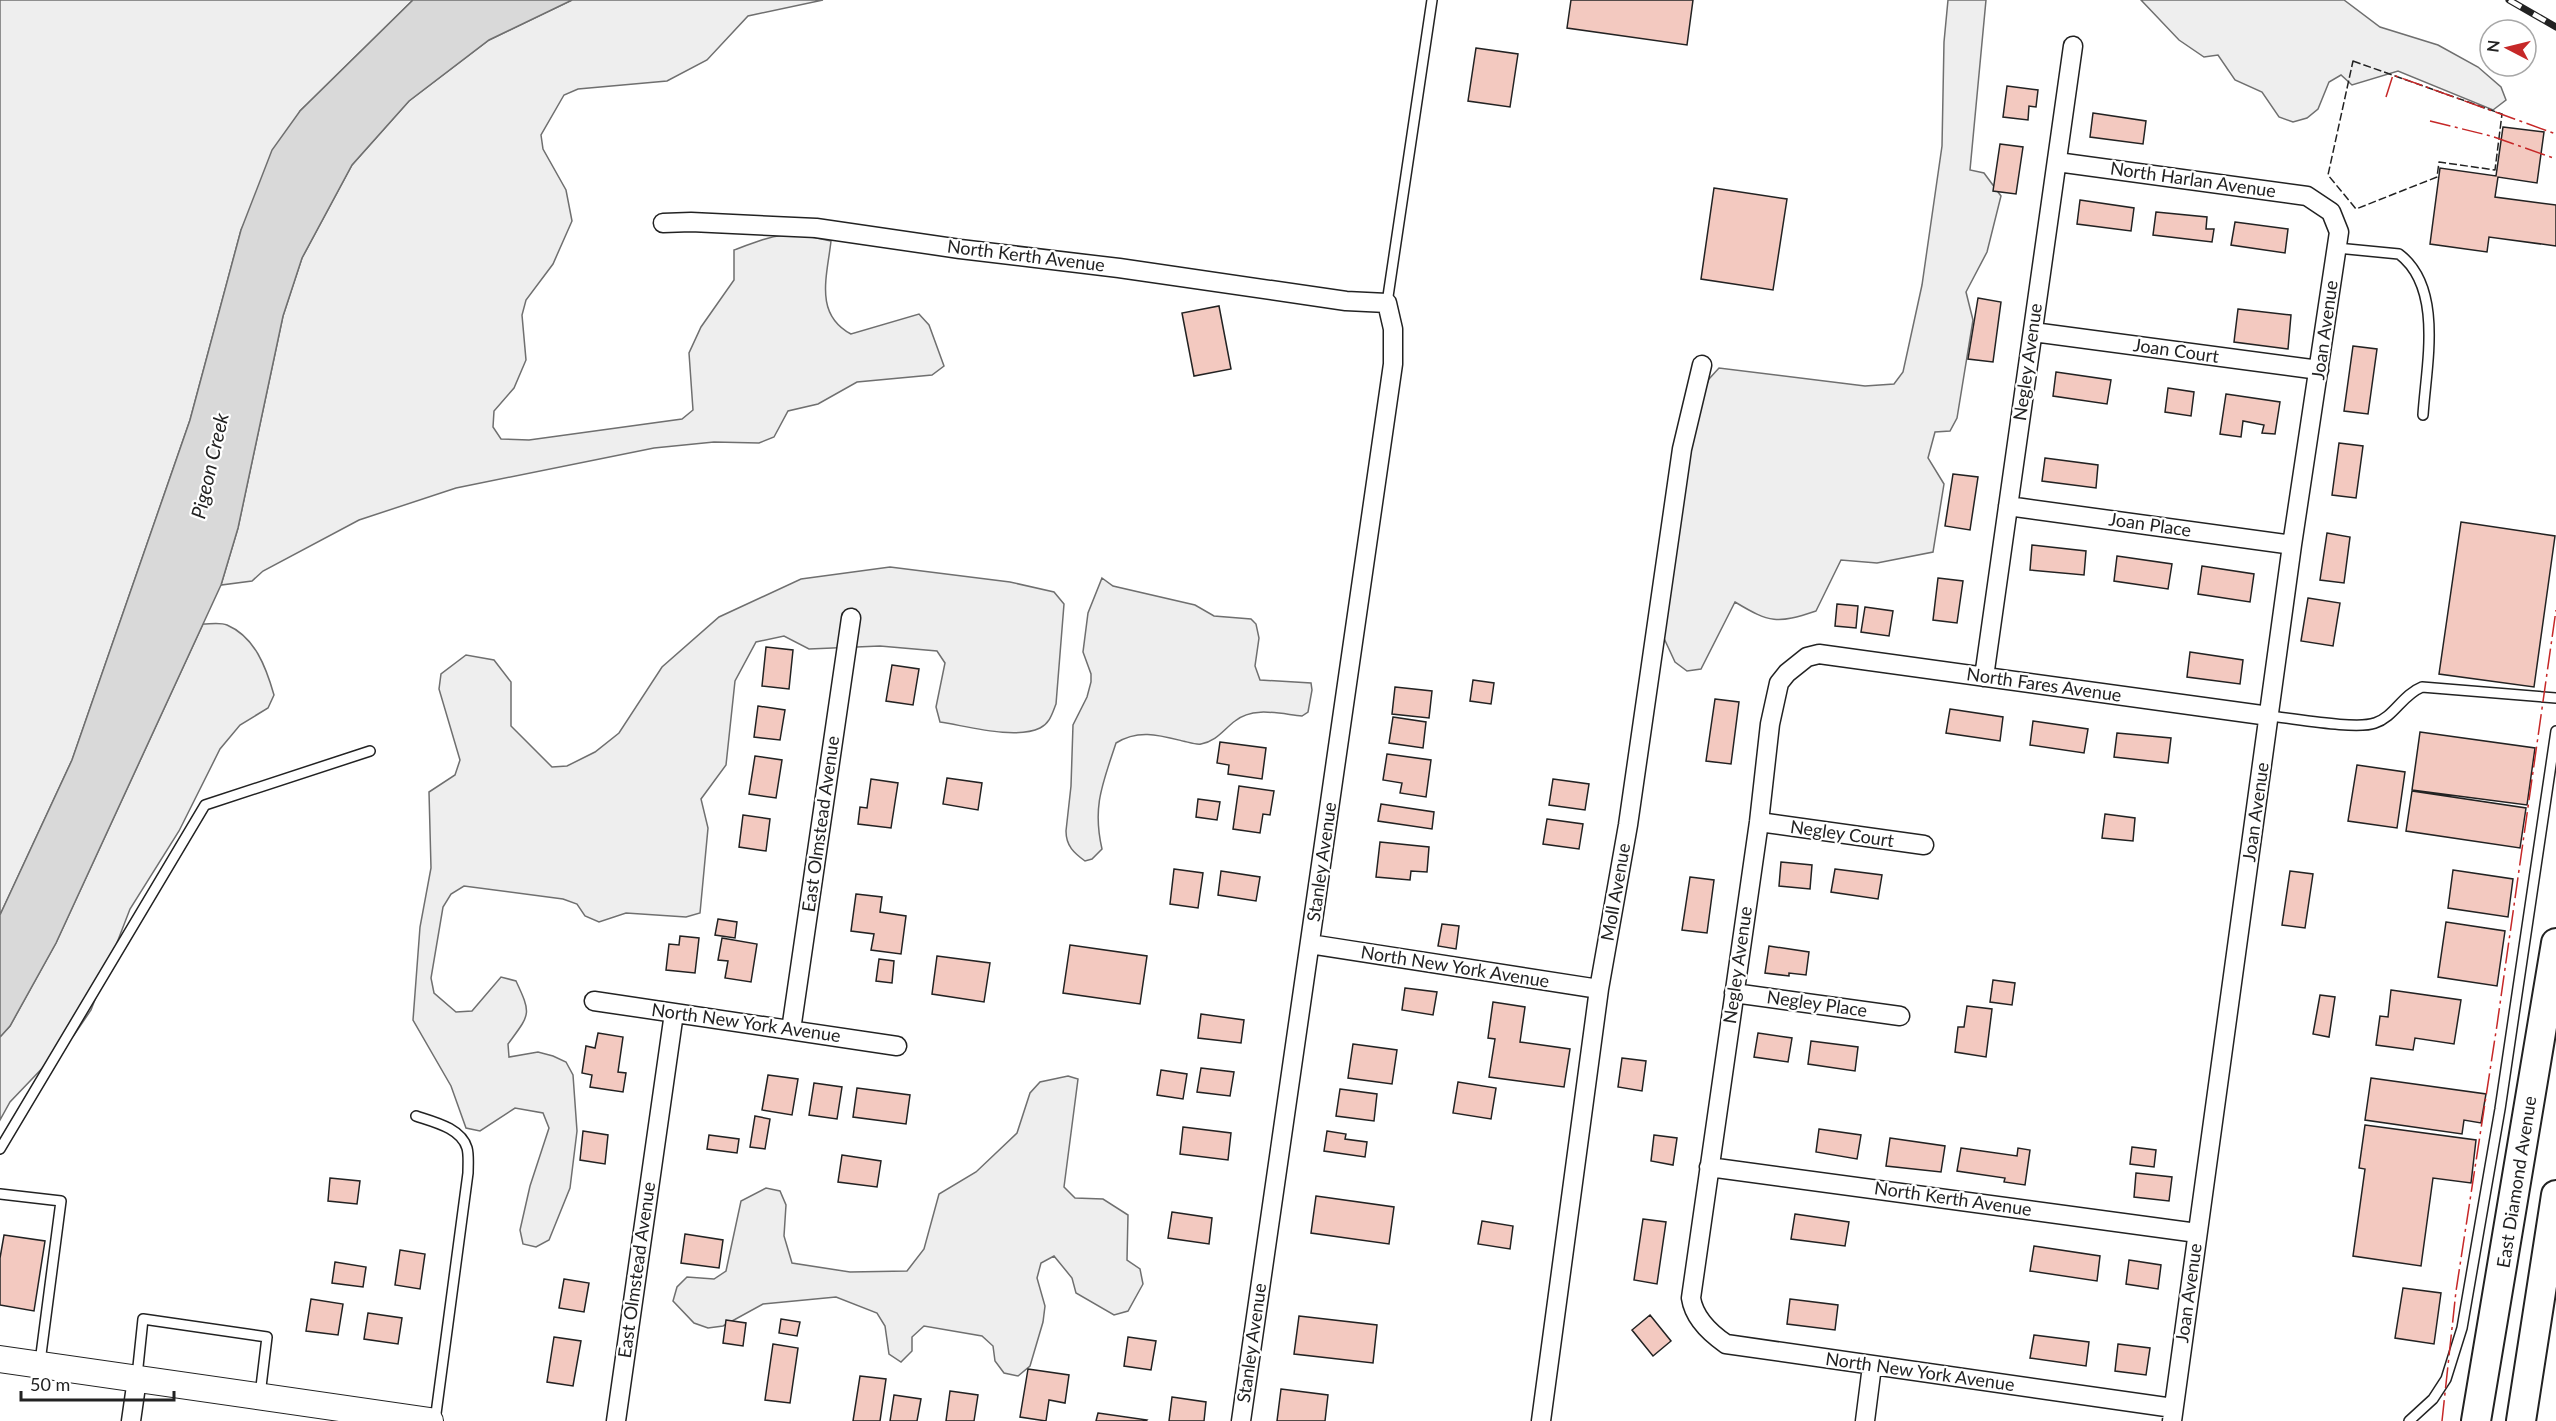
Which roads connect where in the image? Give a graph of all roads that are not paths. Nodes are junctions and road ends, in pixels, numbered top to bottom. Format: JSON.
{"nodes":[{"id":1,"x":1432,"y":0,"type":"edge"},
{"id":2,"x":2073,"y":46,"type":"dead end"},
{"id":3,"x":2057,"y":162,"type":"junction"},
{"id":4,"x":2325,"y":207,"type":"joint"},
{"id":5,"x":663,"y":223,"type":"dead end"},
{"id":6,"x":2337,"y":248,"type":"junction"},
{"id":7,"x":1387,"y":303,"type":"junction"},
{"id":8,"x":2033,"y":332,"type":"junction"},
{"id":9,"x":1702,"y":365,"type":"dead end"},
{"id":10,"x":2319,"y":370,"type":"junction"},
{"id":11,"x":2423,"y":415,"type":"dead end"},
{"id":12,"x":2008,"y":506,"type":"junction"},
{"id":13,"x":2292,"y":545,"type":"junction"},
{"id":14,"x":851,"y":618,"type":"dead end"},
{"id":15,"x":1819,"y":654,"type":"joint"},
{"id":16,"x":1984,"y":677,"type":"junction"},
{"id":17,"x":2556,"y":698,"type":"edge"},
{"id":18,"x":2270,"y":716,"type":"junction"},
{"id":19,"x":2556,"y":731,"type":"edge"},
{"id":20,"x":370,"y":751,"type":"dead end"},
{"id":21,"x":1760,"y":822,"type":"junction"},
{"id":22,"x":1924,"y":845,"type":"dead end"},
{"id":23,"x":2556,"y":943,"type":"edge"},
{"id":24,"x":1310,"y":944,"type":"junction"},
{"id":25,"x":1599,"y":989,"type":"junction"},
{"id":26,"x":1734,"y":993,"type":"junction"},
{"id":27,"x":594,"y":1000,"type":"dead end"},
{"id":28,"x":674,"y":1013,"type":"junction"},
{"id":29,"x":1900,"y":1016,"type":"dead end"},
{"id":30,"x":791,"y":1030,"type":"junction"},
{"id":31,"x":897,"y":1046,"type":"dead end"},
{"id":32,"x":416,"y":1116,"type":"dead end"},
{"id":33,"x":0,"y":1149,"type":"edge"},
{"id":34,"x":1709,"y":1167,"type":"junction"},
{"id":35,"x":0,"y":1194,"type":"edge"},
{"id":36,"x":2556,"y":1195,"type":"edge"},
{"id":37,"x":2197,"y":1233,"type":"junction"},
{"id":38,"x":2551,"y":1264,"type":"edge"},
{"id":39,"x":1691,"y":1298,"type":"joint"},
{"id":40,"x":0,"y":1359,"type":"edge"},
{"id":41,"x":40,"y":1365,"type":"junction"},
{"id":42,"x":1872,"y":1366,"type":"junction"},
{"id":43,"x":137,"y":1379,"type":"junction"},
{"id":44,"x":260,"y":1396,"type":"junction"},
{"id":45,"x":2172,"y":1414,"type":"edge"},
{"id":46,"x":414,"y":1420,"type":"edge"},
{"id":47,"x":131,"y":1421,"type":"edge"},
{"id":48,"x":435,"y":1421,"type":"edge"},
{"id":49,"x":616,"y":1421,"type":"edge"},
{"id":50,"x":1241,"y":1421,"type":"edge"},
{"id":51,"x":1541,"y":1421,"type":"edge"},
{"id":52,"x":1865,"y":1421,"type":"edge"},
{"id":53,"x":2409,"y":1421,"type":"edge"},
{"id":54,"x":2476,"y":1421,"type":"edge"},
{"id":55,"x":2521,"y":1421,"type":"edge"}],
"edges":[{"from":1,"to":7,"type":"lane"},
{"from":2,"to":3,"type":"street","name":"Negley Avenue"},
{"from":3,"to":4,"type":"street","name":"North Harlan Avenue"},
{"from":3,"to":8,"type":"street","name":"Negley Avenue"},
{"from":4,"to":6,"type":"street","name":"Joan Avenue"},
{"from":5,"to":7,"type":"street","name":"North Kerth Avenue"},
{"from":6,"to":10,"type":"street","name":"Joan Avenue"},
{"from":6,"to":11,"type":"lane"},
{"from":7,"to":24,"type":"street","name":"Stanley Avenue"},
{"from":8,"to":10,"type":"street","name":"Joan Court"},
{"from":8,"to":12,"type":"street","name":"Negley Avenue"},
{"from":9,"to":25,"type":"street","name":"Moll Avenue"},
{"from":10,"to":13,"type":"street","name":"Joan Avenue"},
{"from":12,"to":13,"type":"street","name":"Joan Place"},
{"from":12,"to":16,"type":"street","name":"Negley Avenue"},
{"from":13,"to":18,"type":"street","name":"Joan Avenue"},
{"from":14,"to":30,"type":"street","name":"East Olmstead Avenue"},
{"from":15,"to":16,"type":"street","name":"North Fares Avenue"},
{"from":15,"to":21,"type":"street","name":"Negley Avenue"},
{"from":16,"to":18,"type":"street","name":"North Fares Avenue"},
{"from":17,"to":18,"type":"lane"},
{"from":18,"to":37,"type":"street","name":"Joan Avenue"},
{"from":19,"to":53,"type":"lane"},
{"from":20,"to":33,"type":"lane"},
{"from":21,"to":22,"type":"street","name":"Negley Court"},
{"from":21,"to":26,"type":"street","name":"Negley Avenue"},
{"from":23,"to":54,"type":"main road","name":"East Diamond Avenue"},
{"from":24,"to":25,"type":"street","name":"North New York Avenue"},
{"from":24,"to":50,"type":"street","name":"Stanley Avenue"},
{"from":25,"to":51,"type":"street","name":"Moll Avenue"},
{"from":26,"to":29,"type":"street","name":"Negley Place"},
{"from":26,"to":34,"type":"street","name":"Negley Avenue"},
{"from":27,"to":28,"type":"street","name":"North New York Avenue"},
{"from":28,"to":30,"type":"street","name":"North New York Avenue"},
{"from":28,"to":49,"type":"street","name":"East Olmstead Avenue"},
{"from":30,"to":31,"type":"street","name":"North New York Avenue"},
{"from":32,"to":48,"type":"lane"},
{"from":34,"to":37,"type":"street","name":"North Kerth Avenue"},
{"from":34,"to":39,"type":"street","name":"Negley Avenue"},
{"from":35,"to":41,"type":"lane"},
{"from":36,"to":38,"type":"main road"},
{"from":37,"to":45,"type":"street","name":"Joan Avenue"},
{"from":38,"to":55,"type":"main road"},
{"from":39,"to":42,"type":"street","name":"North New York Avenue"},
{"from":40,"to":41,"type":"street"},
{"from":41,"to":43,"type":"street"},
{"from":42,"to":45,"type":"street","name":"North New York Avenue"},
{"from":42,"to":52,"type":"street"},
{"from":43,"to":44,"type":"street"},
{"from":43,"to":44,"type":"lane"},
{"from":43,"to":47,"type":"street"},
{"from":44,"to":46,"type":"street"}]}
